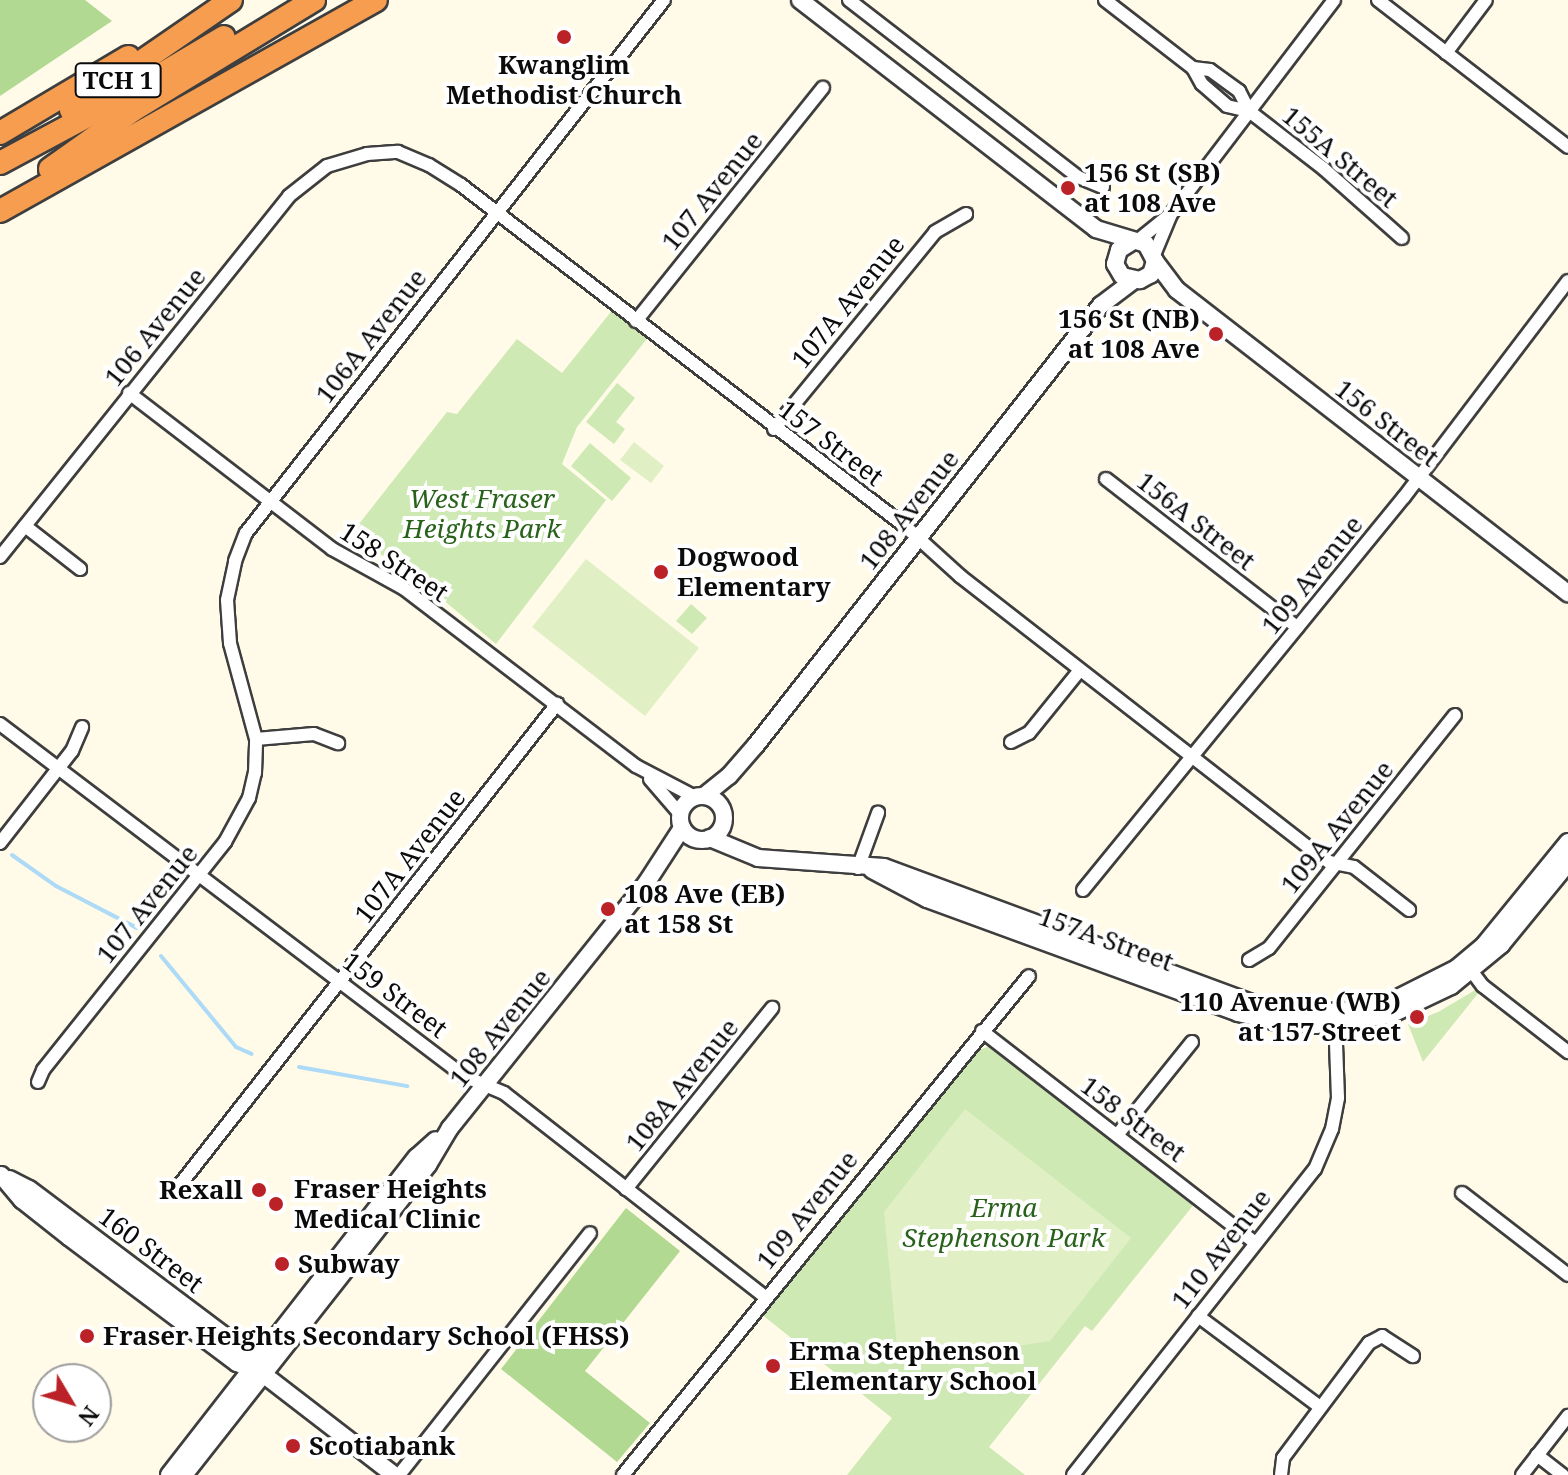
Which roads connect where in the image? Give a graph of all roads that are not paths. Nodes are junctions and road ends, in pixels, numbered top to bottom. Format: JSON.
{"nodes":[{"id":1,"x":221,"y":0,"type":"edge"},
{"id":2,"x":231,"y":0,"type":"edge"},
{"id":3,"x":286,"y":0,"type":"edge"},
{"id":4,"x":314,"y":0,"type":"edge"},
{"id":5,"x":376,"y":0,"type":"edge"},
{"id":6,"x":664,"y":0,"type":"edge"},
{"id":7,"x":800,"y":0,"type":"edge"},
{"id":8,"x":849,"y":0,"type":"edge"},
{"id":9,"x":1105,"y":0,"type":"edge"},
{"id":10,"x":1334,"y":0,"type":"edge"},
{"id":11,"x":1378,"y":0,"type":"edge"},
{"id":12,"x":1486,"y":0,"type":"edge"},
{"id":13,"x":1120,"y":4,"type":"edge"},
{"id":14,"x":1446,"y":53,"type":"junction"},
{"id":15,"x":823,"y":88,"type":"dead end"},
{"id":16,"x":1249,"y":111,"type":"junction"},
{"id":17,"x":0,"y":133,"type":"edge"},
{"id":18,"x":1568,"y":147,"type":"edge"},
{"id":19,"x":367,"y":154,"type":"joint"},
{"id":20,"x":0,"y":156,"type":"edge"},
{"id":21,"x":0,"y":163,"type":"edge"},
{"id":22,"x":1103,"y":187,"type":"dead end"},
{"id":23,"x":0,"y":205,"type":"edge"},
{"id":24,"x":0,"y":211,"type":"edge"},
{"id":25,"x":496,"y":212,"type":"junction"},
{"id":26,"x":966,"y":214,"type":"dead end"},
{"id":27,"x":1171,"y":214,"type":"junction"},
{"id":28,"x":1096,"y":229,"type":"junction"},
{"id":29,"x":1402,"y":238,"type":"dead end"},
{"id":30,"x":1134,"y":242,"type":"junction"},
{"id":31,"x":1154,"y":258,"type":"junction"},
{"id":32,"x":1116,"y":264,"type":"junction"},
{"id":33,"x":1138,"y":280,"type":"junction"},
{"id":34,"x":1568,"y":281,"type":"edge"},
{"id":35,"x":1177,"y":290,"type":"junction"},
{"id":36,"x":1101,"y":305,"type":"junction"},
{"id":37,"x":636,"y":321,"type":"junction"},
{"id":38,"x":129,"y":393,"type":"junction"},
{"id":39,"x":774,"y":429,"type":"junction"},
{"id":40,"x":1419,"y":478,"type":"junction"},
{"id":41,"x":1106,"y":479,"type":"dead end"},
{"id":42,"x":270,"y":502,"type":"junction"},
{"id":43,"x":25,"y":526,"type":"junction"},
{"id":44,"x":918,"y":537,"type":"junction"},
{"id":45,"x":0,"y":557,"type":"edge"},
{"id":46,"x":80,"y":569,"type":"dead end"},
{"id":47,"x":1568,"y":593,"type":"edge"},
{"id":48,"x":1297,"y":627,"type":"junction"},
{"id":49,"x":1080,"y":670,"type":"junction"},
{"id":50,"x":557,"y":704,"type":"junction"},
{"id":51,"x":1455,"y":715,"type":"dead end"},
{"id":52,"x":0,"y":724,"type":"edge"},
{"id":53,"x":82,"y":727,"type":"dead end"},
{"id":54,"x":256,"y":739,"type":"junction"},
{"id":55,"x":1011,"y":742,"type":"dead end"},
{"id":56,"x":338,"y":743,"type":"dead end"},
{"id":57,"x":756,"y":745,"type":"junction"},
{"id":58,"x":1191,"y":757,"type":"junction"},
{"id":59,"x":636,"y":766,"type":"junction"},
{"id":60,"x":59,"y":769,"type":"junction"},
{"id":61,"x":700,"y":797,"type":"junction"},
{"id":62,"x":878,"y":813,"type":"dead end"},
{"id":63,"x":723,"y":815,"type":"junction"},
{"id":64,"x":681,"y":821,"type":"junction"},
{"id":65,"x":704,"y":838,"type":"junction"},
{"id":66,"x":1568,"y":842,"type":"edge"},
{"id":67,"x":0,"y":843,"type":"edge"},
{"id":68,"x":774,"y":859,"type":"junction"},
{"id":69,"x":1568,"y":863,"type":"edge"},
{"id":70,"x":1335,"y":864,"type":"junction"},
{"id":71,"x":864,"y":868,"type":"junction"},
{"id":72,"x":199,"y":874,"type":"junction"},
{"id":73,"x":647,"y":882,"type":"junction"},
{"id":74,"x":1083,"y":890,"type":"dead end"},
{"id":75,"x":1409,"y":910,"type":"dead end"},
{"id":76,"x":1249,"y":960,"type":"dead end"},
{"id":77,"x":1468,"y":967,"type":"junction"},
{"id":78,"x":1029,"y":976,"type":"dead end"},
{"id":79,"x":340,"y":981,"type":"junction"},
{"id":80,"x":772,"y":1008,"type":"dead end"},
{"id":81,"x":1335,"y":1018,"type":"junction"},
{"id":82,"x":982,"y":1031,"type":"junction"},
{"id":83,"x":1192,"y":1042,"type":"dead end"},
{"id":84,"x":1568,"y":1052,"type":"edge"},
{"id":85,"x":38,"y":1082,"type":"dead end"},
{"id":86,"x":485,"y":1085,"type":"junction"},
{"id":87,"x":1118,"y":1134,"type":"junction"},
{"id":88,"x":0,"y":1174,"type":"edge"},
{"id":89,"x":179,"y":1186,"type":"dead end"},
{"id":90,"x":626,"y":1189,"type":"junction"},
{"id":91,"x":1462,"y":1193,"type":"dead end"},
{"id":92,"x":590,"y":1233,"type":"dead end"},
{"id":93,"x":69,"y":1237,"type":"junction"},
{"id":94,"x":1255,"y":1243,"type":"junction"},
{"id":95,"x":1568,"y":1275,"type":"edge"},
{"id":96,"x":149,"y":1280,"type":"junction"},
{"id":97,"x":765,"y":1297,"type":"junction"},
{"id":98,"x":1198,"y":1316,"type":"junction"},
{"id":99,"x":1413,"y":1356,"type":"dead end"},
{"id":100,"x":256,"y":1369,"type":"junction"},
{"id":101,"x":1320,"y":1407,"type":"junction"},
{"id":102,"x":1568,"y":1416,"type":"edge"},
{"id":103,"x":1537,"y":1455,"type":"junction"},
{"id":104,"x":1280,"y":1471,"type":"edge"},
{"id":105,"x":169,"y":1475,"type":"edge"},
{"id":106,"x":184,"y":1475,"type":"edge"},
{"id":107,"x":396,"y":1475,"type":"edge"},
{"id":108,"x":623,"y":1475,"type":"edge"},
{"id":109,"x":1073,"y":1475,"type":"edge"},
{"id":110,"x":1522,"y":1475,"type":"edge"},
{"id":111,"x":1563,"y":1475,"type":"edge"}],
"edges":[{"from":1,"to":17,"type":"highway"},
{"from":2,"to":20,"type":"highway","number":"TCH 1"},
{"from":3,"to":21,"type":"highway"},
{"from":4,"to":23,"type":"highway"},
{"from":5,"to":24,"type":"highway","number":"TCH 1"},
{"from":6,"to":25,"type":"street","name":"106A Avenue"},
{"from":7,"to":28,"type":"street"},
{"from":8,"to":22,"type":"street"},
{"from":9,"to":13,"type":"street","name":"155A Street"},
{"from":10,"to":16,"type":"street"},
{"from":11,"to":14,"type":"street"},
{"from":12,"to":14,"type":"street"},
{"from":13,"to":16,"type":"street","name":"155A Street"},
{"from":14,"to":18,"type":"street"},
{"from":15,"to":37,"type":"street","name":"107 Avenue"},
{"from":16,"to":27,"type":"street"},
{"from":16,"to":29,"type":"street","name":"155A Street"},
{"from":19,"to":25,"type":"street","name":"157 Street"},
{"from":19,"to":38,"type":"street","name":"106 Avenue"},
{"from":25,"to":37,"type":"street","name":"157 Street"},
{"from":25,"to":42,"type":"street","name":"106A Avenue"},
{"from":26,"to":39,"type":"street","name":"107A Avenue"},
{"from":27,"to":30,"type":"street"},
{"from":27,"to":31,"type":"street"},
{"from":28,"to":30,"type":"street"},
{"from":28,"to":32,"type":"street"},
{"from":30,"to":31,"type":"street"},
{"from":30,"to":32,"type":"street"},
{"from":31,"to":33,"type":"street"},
{"from":31,"to":35,"type":"street","name":"156 Street"},
{"from":32,"to":33,"type":"street"},
{"from":32,"to":36,"type":"street","name":"108 Avenue"},
{"from":33,"to":35,"type":"street","name":"156 Street"},
{"from":33,"to":36,"type":"street","name":"108 Avenue"},
{"from":34,"to":40,"type":"street","name":"109 Avenue"},
{"from":35,"to":40,"type":"street","name":"156 Street"},
{"from":36,"to":44,"type":"street","name":"108 Avenue"},
{"from":37,"to":39,"type":"street","name":"157 Street"},
{"from":38,"to":42,"type":"street","name":"158 Street"},
{"from":38,"to":43,"type":"street","name":"106 Avenue"},
{"from":39,"to":44,"type":"street","name":"157 Street"},
{"from":40,"to":47,"type":"street","name":"156 Street"},
{"from":40,"to":48,"type":"street","name":"109 Avenue"},
{"from":41,"to":48,"type":"street","name":"156A Street"},
{"from":42,"to":50,"type":"street","name":"158 Street"},
{"from":42,"to":54,"type":"street","name":"106A Avenue"},
{"from":43,"to":45,"type":"street","name":"106 Avenue"},
{"from":43,"to":46,"type":"street"},
{"from":44,"to":49,"type":"street","name":"157 Street"},
{"from":44,"to":57,"type":"street","name":"108 Avenue"},
{"from":48,"to":58,"type":"street","name":"109 Avenue"},
{"from":49,"to":55,"type":"street"},
{"from":49,"to":58,"type":"street","name":"157 Street"},
{"from":50,"to":59,"type":"street","name":"158 Street"},
{"from":50,"to":79,"type":"street","name":"107A Avenue"},
{"from":51,"to":70,"type":"street","name":"109A Avenue"},
{"from":52,"to":60,"type":"street","name":"159 Street"},
{"from":53,"to":60,"type":"street"},
{"from":54,"to":56,"type":"street"},
{"from":54,"to":72,"type":"street","name":"107 Avenue"},
{"from":57,"to":61,"type":"street","name":"108 Avenue"},
{"from":57,"to":63,"type":"street","name":"108 Avenue"},
{"from":58,"to":70,"type":"street","name":"157 Street"},
{"from":58,"to":74,"type":"street","name":"109 Avenue"},
{"from":59,"to":61,"type":"street","name":"158 Street"},
{"from":59,"to":64,"type":"street","name":"158 Street"},
{"from":60,"to":67,"type":"street"},
{"from":60,"to":72,"type":"street","name":"159 Street"},
{"from":61,"to":63,"type":"street"},
{"from":61,"to":64,"type":"street"},
{"from":62,"to":71,"type":"street"},
{"from":63,"to":65,"type":"street"},
{"from":63,"to":68,"type":"street"},
{"from":64,"to":65,"type":"street"},
{"from":64,"to":73,"type":"street","name":"108 Avenue"},
{"from":65,"to":68,"type":"street","name":"157A Street"},
{"from":65,"to":73,"type":"street","name":"108 Avenue"},
{"from":66,"to":77,"type":"street"},
{"from":68,"to":71,"type":"street","name":"157A Street"},
{"from":69,"to":77,"type":"street"},
{"from":70,"to":75,"type":"street","name":"157 Street"},
{"from":70,"to":76,"type":"street","name":"109A Avenue"},
{"from":71,"to":81,"type":"street","name":"157A Street"},
{"from":72,"to":79,"type":"street","name":"159 Street"},
{"from":72,"to":85,"type":"street","name":"107 Avenue"},
{"from":73,"to":86,"type":"street","name":"108 Avenue"},
{"from":77,"to":81,"type":"street"},
{"from":77,"to":84,"type":"street"},
{"from":78,"to":82,"type":"street","name":"109 Avenue"},
{"from":79,"to":86,"type":"street","name":"159 Street"},
{"from":79,"to":89,"type":"street","name":"107A Avenue"},
{"from":80,"to":90,"type":"street","name":"108A Avenue"},
{"from":81,"to":94,"type":"street","name":"110 Avenue"},
{"from":82,"to":87,"type":"street","name":"158 Street"},
{"from":82,"to":97,"type":"street","name":"109 Avenue"},
{"from":83,"to":87,"type":"street"},
{"from":86,"to":90,"type":"street","name":"159 Street"},
{"from":86,"to":100,"type":"street","name":"108 Avenue"},
{"from":87,"to":94,"type":"street","name":"158 Street"},
{"from":88,"to":93,"type":"street","name":"160 Street"},
{"from":88,"to":96,"type":"street","name":"160 Street"},
{"from":90,"to":97,"type":"street","name":"159 Street"},
{"from":91,"to":95,"type":"street"},
{"from":92,"to":107,"type":"street"},
{"from":93,"to":96,"type":"street"},
{"from":93,"to":100,"type":"street","name":"160 Street"},
{"from":94,"to":98,"type":"street","name":"110 Avenue"},
{"from":96,"to":100,"type":"street","name":"160 Street"},
{"from":97,"to":108,"type":"street","name":"109 Avenue"},
{"from":98,"to":101,"type":"street"},
{"from":98,"to":109,"type":"street","name":"110 Avenue"},
{"from":99,"to":101,"type":"street"},
{"from":100,"to":105,"type":"street","name":"108 Avenue"},
{"from":100,"to":106,"type":"street","name":"108 Avenue"},
{"from":100,"to":107,"type":"street","name":"160 Street"},
{"from":101,"to":104,"type":"street"},
{"from":102,"to":103,"type":"street"},
{"from":103,"to":110,"type":"street"},
{"from":103,"to":111,"type":"street"}]}
